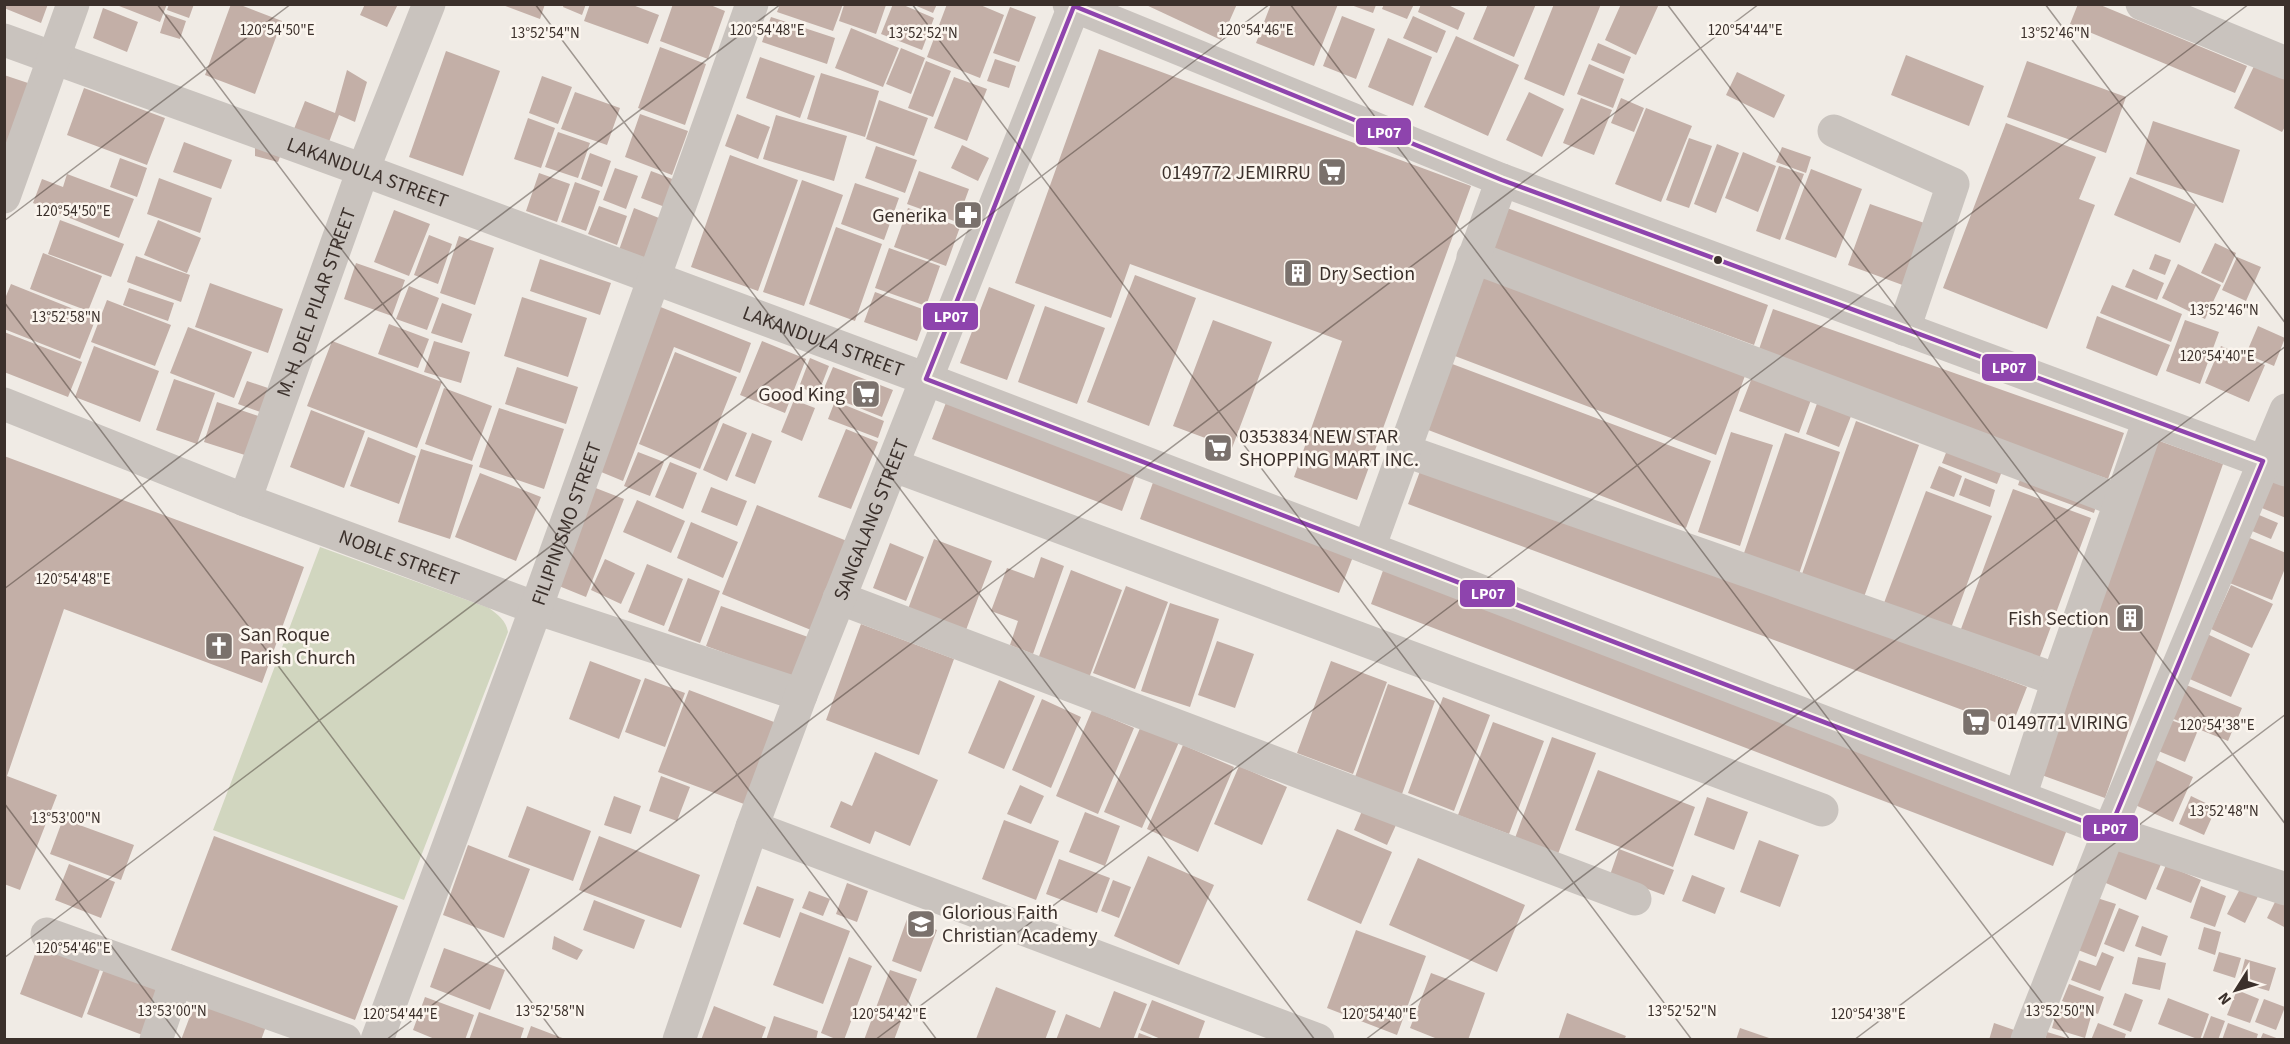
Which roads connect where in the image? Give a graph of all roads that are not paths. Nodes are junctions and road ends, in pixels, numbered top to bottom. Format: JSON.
{"nodes":[{"id":1,"x":73,"y":4,"type":"edge"},
{"id":2,"x":429,"y":4,"type":"edge"},
{"id":3,"x":752,"y":4,"type":"edge"},
{"id":4,"x":2142,"y":4,"type":"edge"},
{"id":5,"x":1073,"y":5,"type":"edge"},
{"id":6,"x":4,"y":40,"type":"edge"},
{"id":7,"x":53,"y":57,"type":"junction"},
{"id":8,"x":2286,"y":63,"type":"edge"},
{"id":9,"x":1834,"y":131,"type":"dead end"},
{"id":10,"x":363,"y":170,"type":"junction"},
{"id":11,"x":1502,"y":180,"type":"junction"},
{"id":12,"x":4,"y":197,"type":"edge"},
{"id":13,"x":1473,"y":257,"type":"junction"},
{"id":14,"x":653,"y":277,"type":"junction"},
{"id":15,"x":1904,"y":329,"type":"junction"},
{"id":16,"x":926,"y":379,"type":"junction"},
{"id":17,"x":4,"y":404,"type":"edge"},
{"id":18,"x":2286,"y":410,"type":"edge"},
{"id":19,"x":2149,"y":420,"type":"junction"},
{"id":20,"x":1403,"y":450,"type":"junction"},
{"id":21,"x":892,"y":465,"type":"junction"},
{"id":22,"x":2274,"y":465,"type":"edge"},
{"id":23,"x":245,"y":500,"type":"junction"},
{"id":24,"x":2120,"y":501,"type":"junction"},
{"id":25,"x":1369,"y":548,"type":"junction"},
{"id":26,"x":839,"y":598,"type":"junction"},
{"id":27,"x":536,"y":608,"type":"junction"},
{"id":28,"x":2058,"y":681,"type":"junction"},
{"id":29,"x":801,"y":695,"type":"junction"},
{"id":30,"x":2020,"y":797,"type":"junction"},
{"id":31,"x":1822,"y":810,"type":"dead end"},
{"id":32,"x":752,"y":827,"type":"junction"},
{"id":33,"x":2109,"y":831,"type":"junction"},
{"id":34,"x":2286,"y":889,"type":"edge"},
{"id":35,"x":1635,"y":899,"type":"dead end"},
{"id":36,"x":47,"y":934,"type":"dead end"},
{"id":37,"x":176,"y":980,"type":"junction"},
{"id":38,"x":156,"y":1040,"type":"edge"},
{"id":39,"x":345,"y":1040,"type":"edge"},
{"id":40,"x":376,"y":1040,"type":"edge"},
{"id":41,"x":679,"y":1040,"type":"edge"},
{"id":42,"x":1318,"y":1040,"type":"edge"},
{"id":43,"x":2027,"y":1040,"type":"edge"}],
"edges":[{"from":1,"to":7,"type":"street"},
{"from":2,"to":10,"type":"street","name":"M. H. DEL PILAR STREET"},
{"from":3,"to":14,"type":"street","name":"FILIPINISMO STREET"},
{"from":4,"to":8,"type":"street"},
{"from":5,"to":11,"type":"street"},
{"from":5,"to":16,"type":"street","name":"SANGALANG STREET"},
{"from":6,"to":7,"type":"street","name":"LAKANDULA STREET"},
{"from":7,"to":10,"type":"street","name":"LAKANDULA STREET"},
{"from":7,"to":12,"type":"street"},
{"from":9,"to":15,"type":"street"},
{"from":10,"to":14,"type":"street","name":"LAKANDULA STREET"},
{"from":10,"to":23,"type":"street","name":"M. H. DEL PILAR STREET"},
{"from":11,"to":13,"type":"street"},
{"from":11,"to":15,"type":"street"},
{"from":13,"to":20,"type":"street"},
{"from":13,"to":24,"type":"street"},
{"from":14,"to":16,"type":"street","name":"LAKANDULA STREET"},
{"from":14,"to":27,"type":"street","name":"FILIPINISMO STREET"},
{"from":15,"to":19,"type":"street"},
{"from":16,"to":21,"type":"street","name":"SANGALANG STREET"},
{"from":16,"to":25,"type":"street","name":"LAKANDULA STREET"},
{"from":17,"to":23,"type":"street","name":"NOBLE STREET"},
{"from":18,"to":22,"type":"street"},
{"from":19,"to":22,"type":"street"},
{"from":19,"to":24,"type":"street"},
{"from":20,"to":25,"type":"street"},
{"from":20,"to":28,"type":"street"},
{"from":21,"to":26,"type":"street","name":"SANGALANG STREET"},
{"from":21,"to":31,"type":"street"},
{"from":22,"to":33,"type":"street"},
{"from":23,"to":27,"type":"street","name":"NOBLE STREET"},
{"from":24,"to":28,"type":"street"},
{"from":25,"to":30,"type":"street","name":"LAKANDULA STREET"},
{"from":26,"to":29,"type":"street","name":"SANGALANG STREET"},
{"from":26,"to":35,"type":"street"},
{"from":27,"to":29,"type":"street","name":"NOBLE STREET"},
{"from":27,"to":40,"type":"street","name":"FILIPINISMO STREET"},
{"from":28,"to":30,"type":"street"},
{"from":29,"to":32,"type":"street","name":"SANGALANG STREET"},
{"from":30,"to":33,"type":"street","name":"LAKANDULA STREET"},
{"from":32,"to":41,"type":"street","name":"SANGALANG STREET"},
{"from":32,"to":42,"type":"street"},
{"from":33,"to":34,"type":"street","name":"LAKANDULA STREET"},
{"from":33,"to":43,"type":"street"},
{"from":36,"to":37,"type":"street"},
{"from":37,"to":38,"type":"street"},
{"from":37,"to":39,"type":"street"}]}
